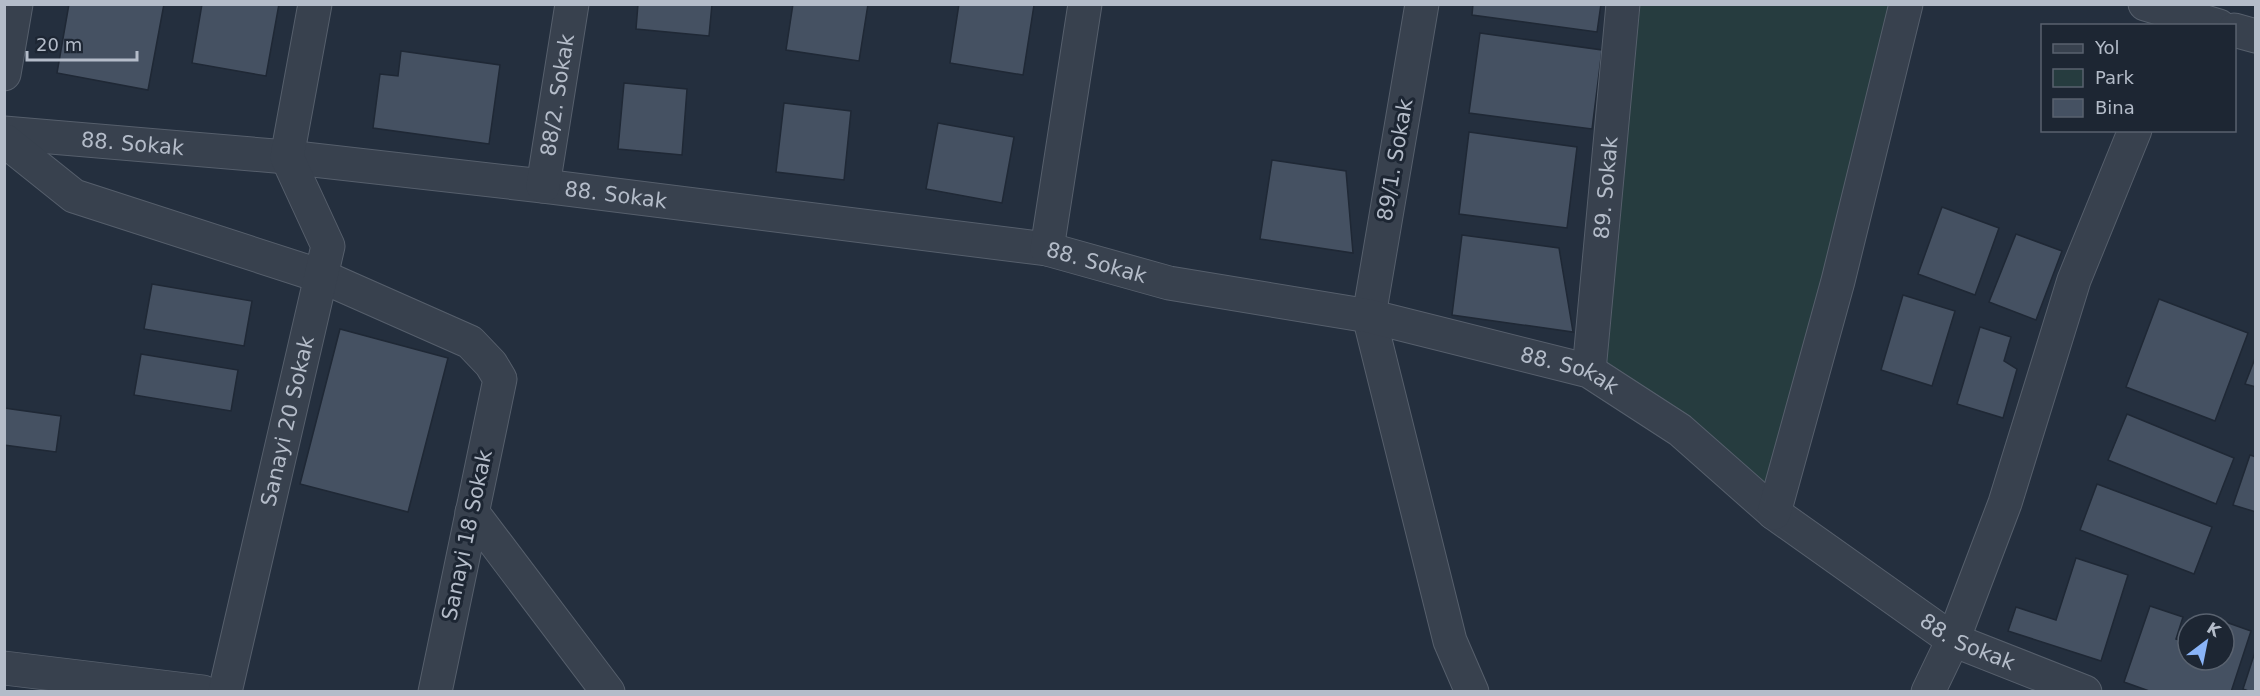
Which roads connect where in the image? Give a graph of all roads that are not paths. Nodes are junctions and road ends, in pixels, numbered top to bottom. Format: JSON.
{"nodes":[{"id":1,"x":16,"y":4,"type":"edge"},
{"id":2,"x":315,"y":4,"type":"edge"},
{"id":3,"x":572,"y":4,"type":"edge"},
{"id":4,"x":1085,"y":4,"type":"edge"},
{"id":5,"x":1422,"y":4,"type":"edge"},
{"id":6,"x":1623,"y":4,"type":"edge"},
{"id":7,"x":1906,"y":4,"type":"edge"},
{"id":8,"x":2145,"y":4,"type":"edge"},
{"id":9,"x":2183,"y":15,"type":"edge"},
{"id":10,"x":2212,"y":24,"type":"edge"},
{"id":11,"x":2236,"y":30,"type":"edge"},
{"id":12,"x":2256,"y":36,"type":"edge"},
{"id":13,"x":4,"y":74,"type":"edge"},
{"id":14,"x":2134,"y":132,"type":"edge"},
{"id":15,"x":4,"y":133,"type":"edge"},
{"id":16,"x":4,"y":140,"type":"edge"},
{"id":17,"x":287,"y":157,"type":"junction"},
{"id":18,"x":543,"y":186,"type":"junction"},
{"id":19,"x":1047,"y":249,"type":"junction"},
{"id":20,"x":321,"y":276,"type":"junction"},
{"id":21,"x":1369,"y":316,"type":"junction"},
{"id":22,"x":1589,"y":371,"type":"junction"},
{"id":23,"x":472,"y":512,"type":"junction"},
{"id":24,"x":1774,"y":513,"type":"junction"},
{"id":25,"x":1953,"y":640,"type":"junction"},
{"id":26,"x":4,"y":668,"type":"edge"},
{"id":27,"x":139,"y":688,"type":"edge"},
{"id":28,"x":203,"y":692,"type":"edge"},
{"id":29,"x":225,"y":692,"type":"edge"},
{"id":30,"x":435,"y":692,"type":"edge"},
{"id":31,"x":608,"y":692,"type":"edge"},
{"id":32,"x":1472,"y":692,"type":"edge"},
{"id":33,"x":1928,"y":692,"type":"edge"},
{"id":34,"x":2085,"y":692,"type":"edge"}],
"edges":[{"from":1,"to":13,"type":"street"},
{"from":2,"to":17,"type":"street"},
{"from":3,"to":18,"type":"street","name":"88/2. Sokak"},
{"from":4,"to":19,"type":"street"},
{"from":5,"to":21,"type":"street","name":"89/1. Sokak"},
{"from":6,"to":22,"type":"street","name":"89. Sokak"},
{"from":7,"to":24,"type":"street"},
{"from":8,"to":9,"type":"street"},
{"from":9,"to":10,"type":"street"},
{"from":11,"to":12,"type":"street"},
{"from":14,"to":25,"type":"street"},
{"from":15,"to":17,"type":"street","name":"88. Sokak"},
{"from":16,"to":20,"type":"street"},
{"from":17,"to":18,"type":"street","name":"88. Sokak"},
{"from":17,"to":20,"type":"street","name":"Sanayi 20 Sokak"},
{"from":18,"to":19,"type":"street","name":"88. Sokak"},
{"from":19,"to":21,"type":"street","name":"88. Sokak"},
{"from":20,"to":23,"type":"street","name":"Sanayi 18 Sokak"},
{"from":20,"to":29,"type":"street","name":"Sanayi 20 Sokak"},
{"from":21,"to":22,"type":"street","name":"88. Sokak"},
{"from":21,"to":32,"type":"street"},
{"from":22,"to":24,"type":"street","name":"88. Sokak"},
{"from":23,"to":30,"type":"street","name":"Sanayi 18 Sokak"},
{"from":23,"to":31,"type":"street"},
{"from":24,"to":25,"type":"street","name":"88. Sokak"},
{"from":25,"to":33,"type":"street"},
{"from":25,"to":34,"type":"street","name":"88. Sokak"},
{"from":26,"to":27,"type":"street"},
{"from":27,"to":28,"type":"street"}]}
